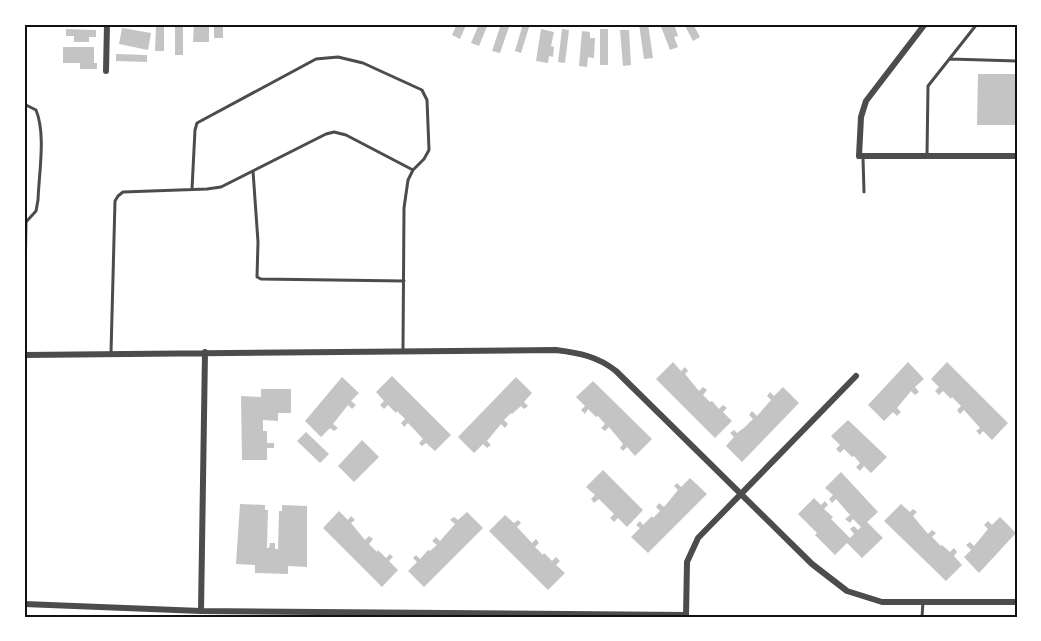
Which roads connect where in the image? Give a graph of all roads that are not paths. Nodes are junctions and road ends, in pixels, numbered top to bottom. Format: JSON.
{"nodes":[{"id":1,"x":107,"y":24,"type":"edge"},
{"id":2,"x":925,"y":24,"type":"edge"},
{"id":3,"x":976,"y":24,"type":"edge"},
{"id":4,"x":949,"y":59,"type":"junction"},
{"id":5,"x":1017,"y":61,"type":"edge"},
{"id":6,"x":106,"y":71,"type":"dead end"},
{"id":7,"x":24,"y":104,"type":"edge"},
{"id":8,"x":861,"y":156,"type":"junction"},
{"id":9,"x":927,"y":156,"type":"junction"},
{"id":10,"x":1017,"y":156,"type":"edge"},
{"id":11,"x":413,"y":170,"type":"junction"},
{"id":12,"x":253,"y":171,"type":"junction"},
{"id":13,"x":192,"y":189,"type":"junction"},
{"id":14,"x":864,"y":192,"type":"dead end"},
{"id":15,"x":25,"y":220,"type":"edge"},
{"id":16,"x":404,"y":281,"type":"junction"},
{"id":17,"x":24,"y":334,"type":"edge"},
{"id":18,"x":403,"y":351,"type":"junction"},
{"id":19,"x":205,"y":352,"type":"junction"},
{"id":20,"x":111,"y":353,"type":"junction"},
{"id":21,"x":24,"y":354,"type":"edge"},
{"id":22,"x":856,"y":376,"type":"dead end"},
{"id":23,"x":741,"y":493,"type":"junction"},
{"id":24,"x":923,"y":602,"type":"junction"},
{"id":25,"x":1017,"y":602,"type":"edge"},
{"id":26,"x":24,"y":604,"type":"edge"},
{"id":27,"x":201,"y":614,"type":"edge"},
{"id":28,"x":686,"y":616,"type":"edge"},
{"id":29,"x":922,"y":617,"type":"edge"}],
"edges":[{"from":1,"to":6,"type":"street"},
{"from":2,"to":8,"type":"street"},
{"from":3,"to":4,"type":"lane"},
{"from":4,"to":5,"type":"lane"},
{"from":4,"to":9,"type":"lane"},
{"from":7,"to":15,"type":"lane"},
{"from":8,"to":9,"type":"street"},
{"from":8,"to":14,"type":"lane"},
{"from":9,"to":10,"type":"street"},
{"from":11,"to":12,"type":"lane"},
{"from":11,"to":13,"type":"lane"},
{"from":11,"to":16,"type":"lane"},
{"from":12,"to":13,"type":"lane"},
{"from":12,"to":16,"type":"lane"},
{"from":13,"to":20,"type":"lane"},
{"from":15,"to":17,"type":"lane"},
{"from":16,"to":18,"type":"lane"},
{"from":18,"to":19,"type":"street"},
{"from":18,"to":23,"type":"street"},
{"from":19,"to":20,"type":"street"},
{"from":19,"to":27,"type":"street"},
{"from":20,"to":21,"type":"street"},
{"from":22,"to":23,"type":"street"},
{"from":23,"to":24,"type":"street"},
{"from":23,"to":28,"type":"street"},
{"from":24,"to":25,"type":"street"},
{"from":24,"to":29,"type":"lane"},
{"from":26,"to":27,"type":"street"},
{"from":27,"to":28,"type":"street"}]}
